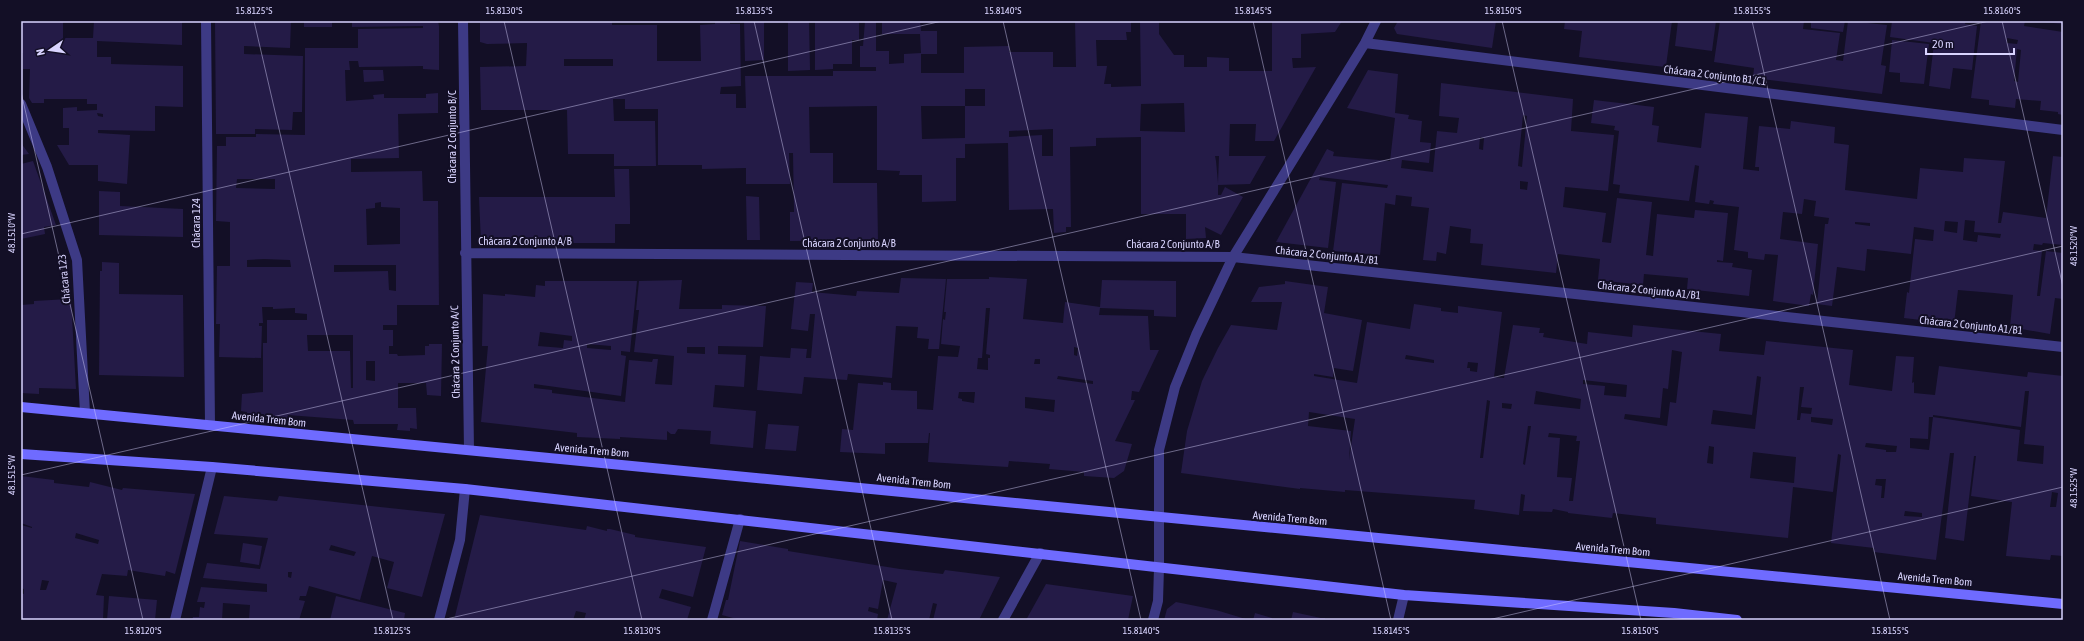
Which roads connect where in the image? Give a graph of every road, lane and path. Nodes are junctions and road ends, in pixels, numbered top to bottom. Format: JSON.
{"nodes":[{"id":1,"x":206,"y":21,"type":"edge"},
{"id":2,"x":463,"y":21,"type":"edge"},
{"id":3,"x":1376,"y":21,"type":"edge"},
{"id":4,"x":1365,"y":43,"type":"junction"},
{"id":5,"x":21,"y":104,"type":"edge"},
{"id":6,"x":2063,"y":130,"type":"edge"},
{"id":7,"x":465,"y":253,"type":"junction"},
{"id":8,"x":1233,"y":256,"type":"junction"},
{"id":9,"x":2063,"y":347,"type":"edge"},
{"id":10,"x":21,"y":407,"type":"edge"},
{"id":11,"x":85,"y":413,"type":"junction"},
{"id":12,"x":210,"y":425,"type":"junction"},
{"id":13,"x":469,"y":450,"type":"junction"},
{"id":14,"x":21,"y":454,"type":"edge"},
{"id":15,"x":212,"y":466,"type":"junction"},
{"id":16,"x":465,"y":489,"type":"junction"},
{"id":17,"x":1160,"y":518,"type":"junction"},
{"id":18,"x":740,"y":519,"type":"junction"},
{"id":19,"x":1040,"y":553,"type":"junction"},
{"id":20,"x":1159,"y":568,"type":"junction"},
{"id":21,"x":1404,"y":595,"type":"junction"},
{"id":22,"x":2063,"y":604,"type":"edge"},
{"id":23,"x":1673,"y":616,"type":"edge"},
{"id":24,"x":175,"y":620,"type":"edge"},
{"id":25,"x":439,"y":620,"type":"edge"},
{"id":26,"x":712,"y":620,"type":"edge"},
{"id":27,"x":1004,"y":620,"type":"edge"},
{"id":28,"x":1153,"y":620,"type":"edge"},
{"id":29,"x":1398,"y":620,"type":"edge"},
{"id":30,"x":1737,"y":620,"type":"edge"}],
"edges":[{"from":1,"to":12,"type":"street","name":"Chácara 124"},
{"from":2,"to":7,"type":"street","name":"Chácara 2 Conjunto B/C"},
{"from":3,"to":4,"type":"street"},
{"from":4,"to":6,"type":"street","name":"Chácara 2 Conjunto B1/C1"},
{"from":4,"to":8,"type":"street"},
{"from":5,"to":11,"type":"street","name":"Chácara 123"},
{"from":7,"to":8,"type":"street","name":"Chácara 2 Conjunto A/B"},
{"from":7,"to":13,"type":"street","name":"Chácara 2 Conjunto A/C"},
{"from":8,"to":9,"type":"street","name":"Chácara 2 Conjunto A1/B1"},
{"from":8,"to":17,"type":"street"},
{"from":10,"to":11,"type":"street","name":"Avenida Trem Bom"},
{"from":11,"to":12,"type":"street","name":"Avenida Trem Bom"},
{"from":12,"to":13,"type":"street","name":"Avenida Trem Bom"},
{"from":13,"to":17,"type":"street","name":"Avenida Trem Bom"},
{"from":14,"to":15,"type":"street"},
{"from":15,"to":16,"type":"street"},
{"from":15,"to":24,"type":"street"},
{"from":16,"to":18,"type":"street"},
{"from":16,"to":25,"type":"street"},
{"from":17,"to":20,"type":"street"},
{"from":17,"to":22,"type":"street","name":"Avenida Trem Bom"},
{"from":18,"to":19,"type":"street"},
{"from":18,"to":26,"type":"street"},
{"from":19,"to":20,"type":"street"},
{"from":19,"to":27,"type":"street"},
{"from":20,"to":21,"type":"street"},
{"from":20,"to":28,"type":"street"},
{"from":21,"to":23,"type":"street"},
{"from":21,"to":29,"type":"street"},
{"from":23,"to":30,"type":"street"}]}
